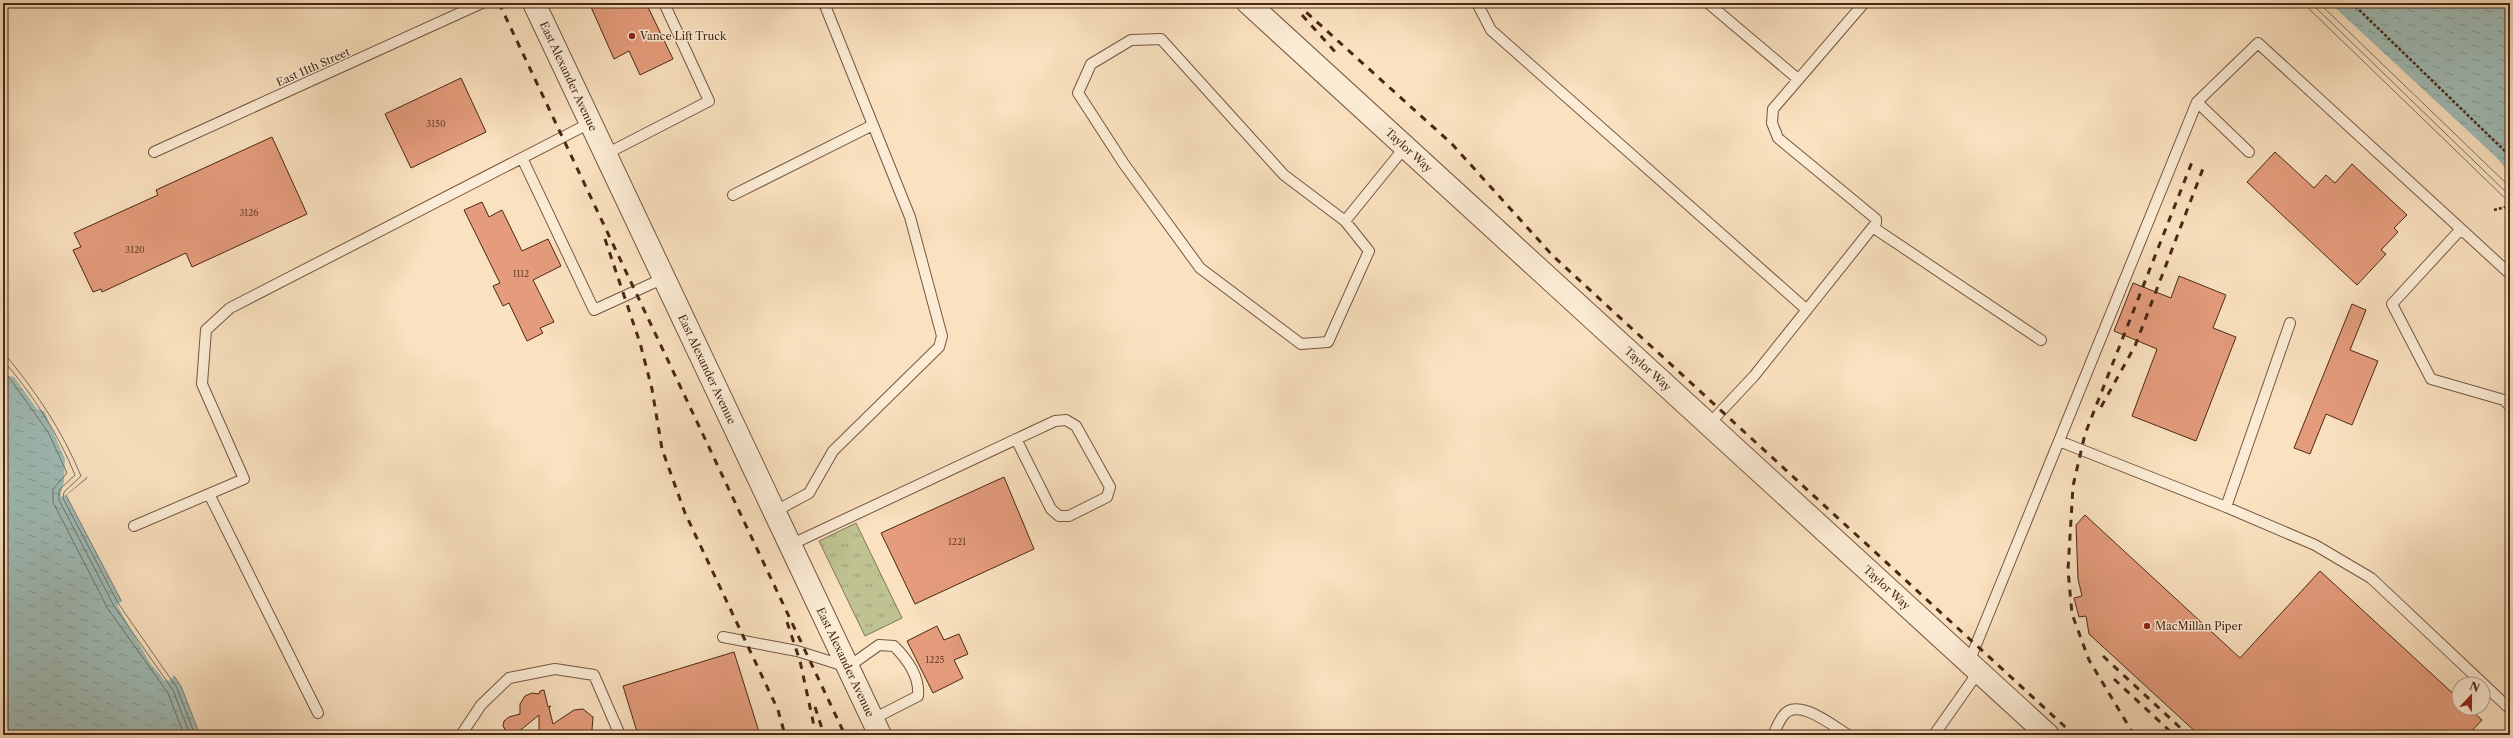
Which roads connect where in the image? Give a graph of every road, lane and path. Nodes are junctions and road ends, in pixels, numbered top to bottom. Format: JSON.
{"nodes":[{"id":1,"x":482,"y":3,"type":"edge"},
{"id":2,"x":534,"y":3,"type":"edge"},
{"id":3,"x":664,"y":3,"type":"edge"},
{"id":4,"x":824,"y":3,"type":"edge"},
{"id":5,"x":1248,"y":3,"type":"edge"},
{"id":6,"x":1477,"y":3,"type":"edge"},
{"id":7,"x":1708,"y":3,"type":"edge"},
{"id":8,"x":1864,"y":3,"type":"edge"},
{"id":9,"x":2352,"y":3,"type":"edge"},
{"id":10,"x":1798,"y":79,"type":"junction"},
{"id":11,"x":2197,"y":102,"type":"junction"},
{"id":12,"x":590,"y":123,"type":"junction"},
{"id":13,"x":873,"y":125,"type":"junction"},
{"id":14,"x":1405,"y":147,"type":"junction"},
{"id":15,"x":154,"y":152,"type":"dead end"},
{"id":16,"x":2249,"y":152,"type":"dead end"},
{"id":17,"x":606,"y":154,"type":"junction"},
{"id":18,"x":2510,"y":156,"type":"edge"},
{"id":19,"x":522,"y":158,"type":"junction"},
{"id":20,"x":733,"y":195,"type":"dead end"},
{"id":21,"x":2510,"y":206,"type":"edge"},
{"id":22,"x":2494,"y":210,"type":"dead end"},
{"id":23,"x":1345,"y":220,"type":"junction"},
{"id":24,"x":1874,"y":228,"type":"junction"},
{"id":25,"x":2461,"y":229,"type":"junction"},
{"id":26,"x":2510,"y":274,"type":"edge"},
{"id":27,"x":664,"y":278,"type":"junction"},
{"id":28,"x":1807,"y":310,"type":"junction"},
{"id":29,"x":2290,"y":323,"type":"dead end"},
{"id":30,"x":2041,"y":340,"type":"dead end"},
{"id":31,"x":2510,"y":406,"type":"edge"},
{"id":32,"x":1709,"y":424,"type":"junction"},
{"id":33,"x":1016,"y":439,"type":"junction"},
{"id":34,"x":2059,"y":441,"type":"junction"},
{"id":35,"x":209,"y":494,"type":"junction"},
{"id":36,"x":2226,"y":507,"type":"junction"},
{"id":37,"x":774,"y":512,"type":"junction"},
{"id":38,"x":134,"y":526,"type":"dead end"},
{"id":39,"x":790,"y":545,"type":"junction"},
{"id":40,"x":723,"y":637,"type":"dead end"},
{"id":41,"x":848,"y":667,"type":"junction"},
{"id":42,"x":1974,"y":667,"type":"junction"},
{"id":43,"x":2510,"y":709,"type":"edge"},
{"id":44,"x":318,"y":713,"type":"dead end"},
{"id":45,"x":876,"y":727,"type":"edge"},
{"id":46,"x":461,"y":735,"type":"edge"},
{"id":47,"x":620,"y":735,"type":"edge"},
{"id":48,"x":1773,"y":735,"type":"edge"},
{"id":49,"x":1848,"y":735,"type":"edge"},
{"id":50,"x":1934,"y":735,"type":"edge"},
{"id":51,"x":2048,"y":735,"type":"edge"}],
"edges":[{"from":1,"to":15,"type":"lane","name":"East 11th Street"},
{"from":2,"to":12,"type":"street","name":"East Alexander Avenue"},
{"from":3,"to":17,"type":"lane"},
{"from":4,"to":13,"type":"lane"},
{"from":5,"to":14,"type":"street","name":"Taylor Way"},
{"from":6,"to":28,"type":"lane"},
{"from":7,"to":10,"type":"lane"},
{"from":8,"to":10,"type":"lane"},
{"from":9,"to":18,"type":"path"},
{"from":10,"to":24,"type":"lane"},
{"from":11,"to":16,"type":"lane"},
{"from":11,"to":25,"type":"lane"},
{"from":11,"to":34,"type":"lane"},
{"from":12,"to":17,"type":"street","name":"East Alexander Avenue"},
{"from":12,"to":19,"type":"lane"},
{"from":13,"to":20,"type":"lane"},
{"from":13,"to":37,"type":"lane"},
{"from":14,"to":23,"type":"lane"},
{"from":14,"to":32,"type":"street","name":"Taylor Way"},
{"from":17,"to":27,"type":"street","name":"East Alexander Avenue"},
{"from":19,"to":27,"type":"lane"},
{"from":19,"to":35,"type":"lane"},
{"from":21,"to":22,"type":"path"},
{"from":23,"to":23,"type":"lane"},
{"from":24,"to":28,"type":"lane"},
{"from":24,"to":30,"type":"lane"},
{"from":25,"to":26,"type":"lane"},
{"from":25,"to":31,"type":"lane"},
{"from":27,"to":37,"type":"street","name":"East Alexander Avenue"},
{"from":28,"to":32,"type":"lane"},
{"from":29,"to":36,"type":"lane"},
{"from":32,"to":42,"type":"street","name":"Taylor Way"},
{"from":33,"to":33,"type":"lane"},
{"from":33,"to":39,"type":"lane"},
{"from":34,"to":36,"type":"lane"},
{"from":34,"to":42,"type":"lane"},
{"from":35,"to":38,"type":"lane"},
{"from":35,"to":44,"type":"lane"},
{"from":36,"to":43,"type":"lane"},
{"from":37,"to":39,"type":"street","name":"East Alexander Avenue"},
{"from":39,"to":41,"type":"street","name":"East Alexander Avenue"},
{"from":40,"to":41,"type":"lane"},
{"from":41,"to":45,"type":"street","name":"East Alexander Avenue"},
{"from":41,"to":45,"type":"lane"},
{"from":42,"to":50,"type":"lane"},
{"from":42,"to":51,"type":"street","name":"Taylor Way"},
{"from":46,"to":47,"type":"lane"},
{"from":48,"to":49,"type":"lane"}]}
